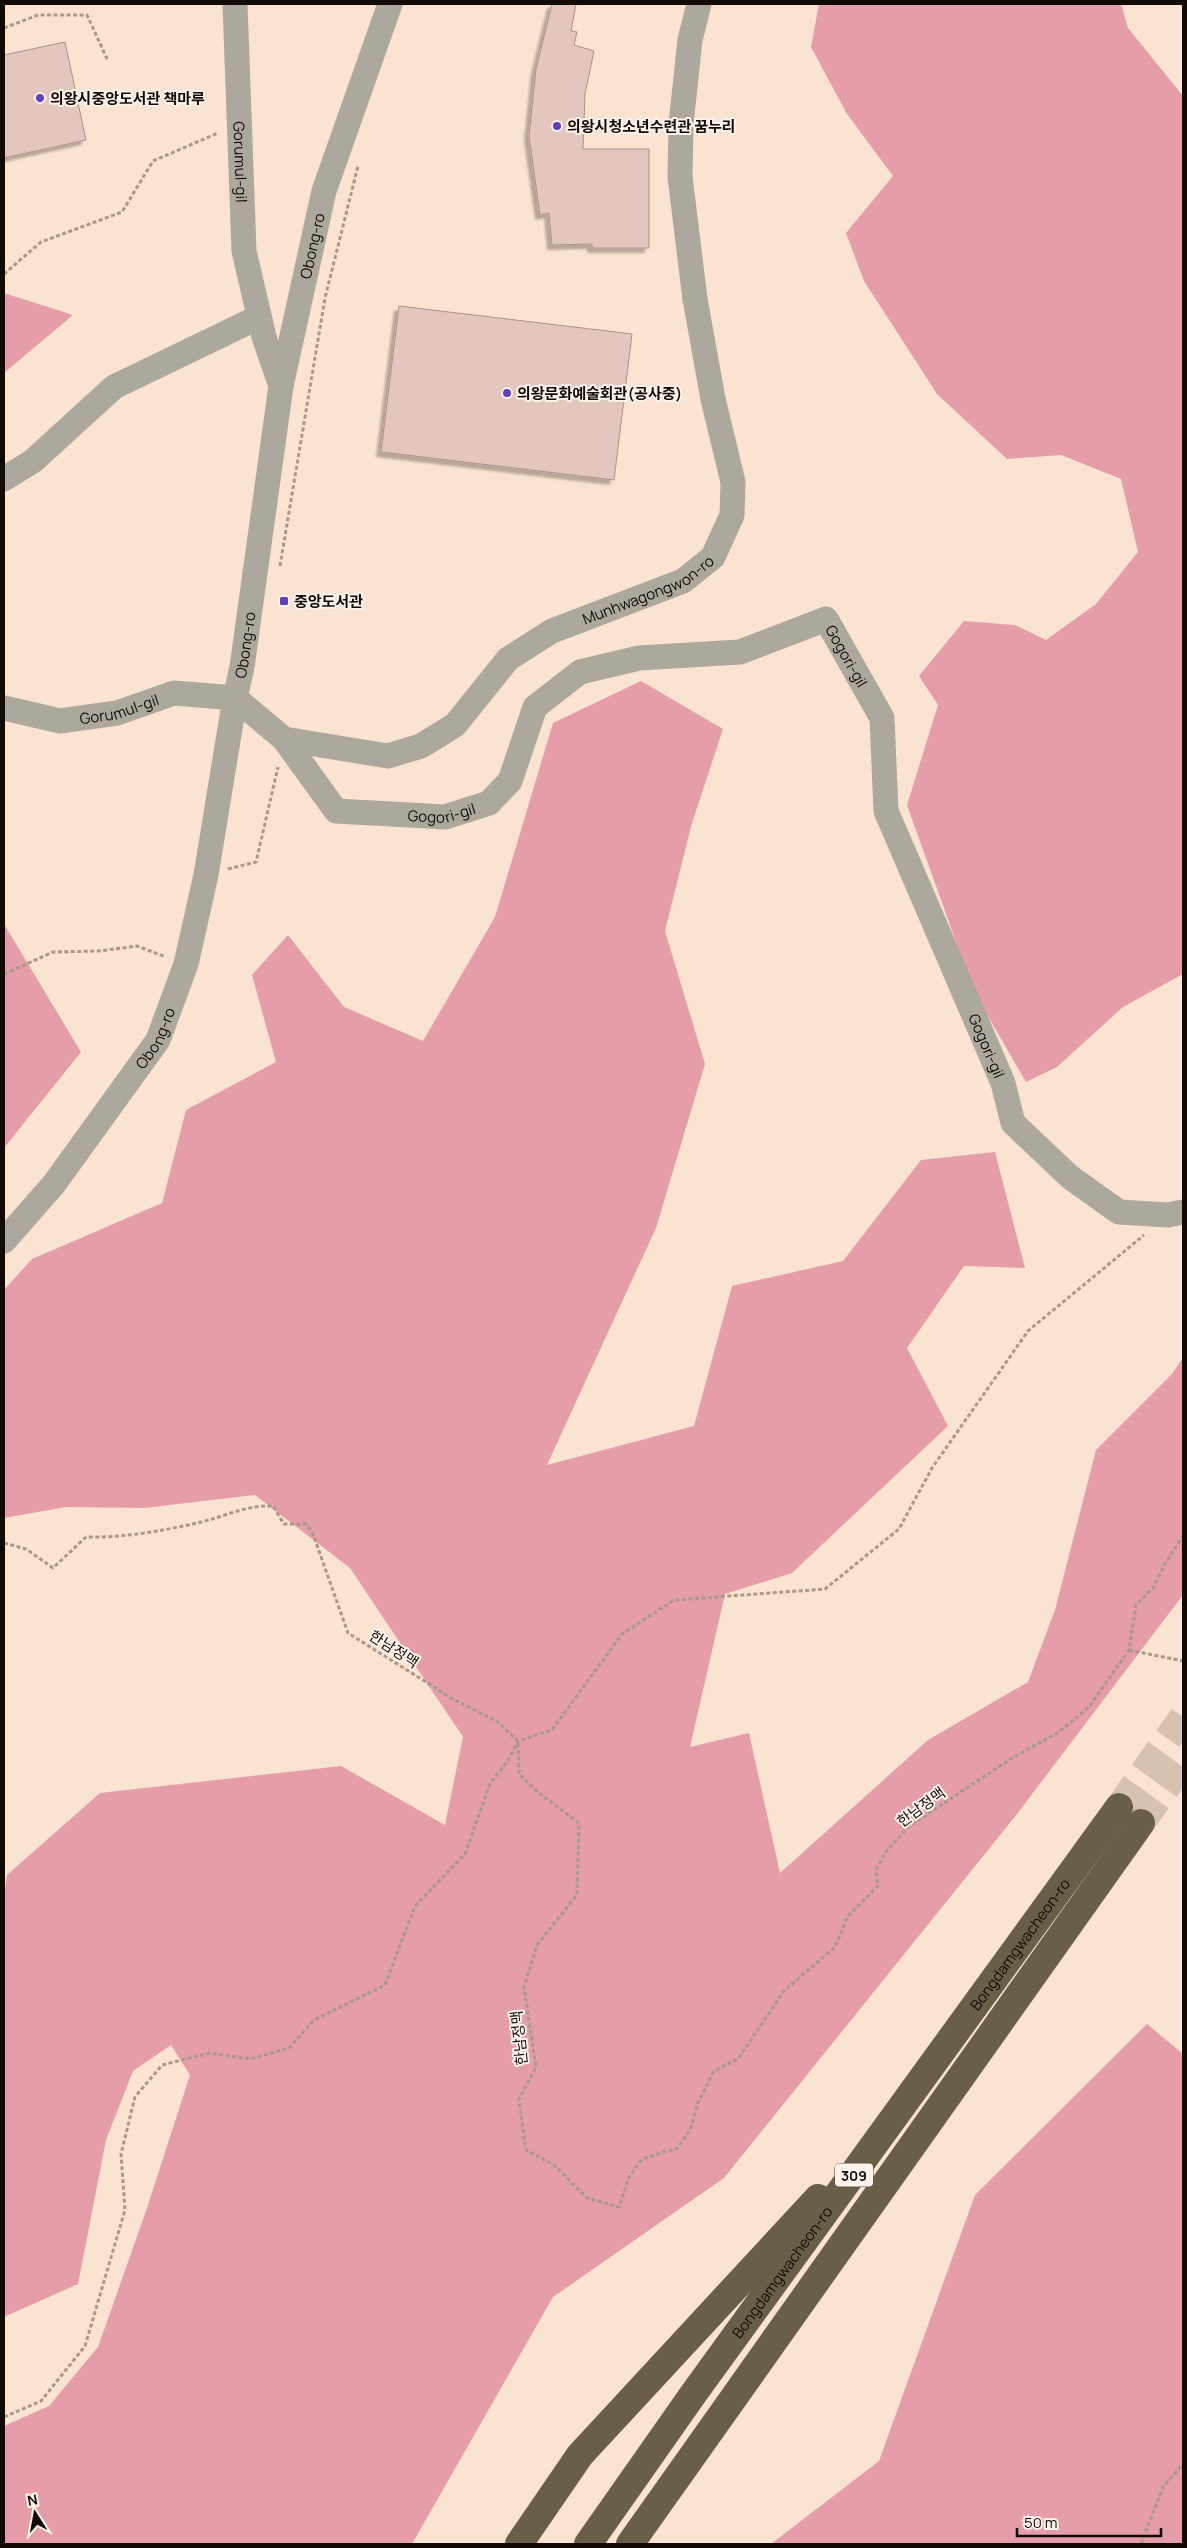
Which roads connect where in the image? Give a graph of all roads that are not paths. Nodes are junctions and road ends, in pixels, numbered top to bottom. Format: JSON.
{"nodes":[{"id":1,"x":235,"y":4,"type":"edge"},
{"id":2,"x":390,"y":4,"type":"edge"},
{"id":3,"x":699,"y":4,"type":"edge"},
{"id":4,"x":259,"y":318,"type":"junction"},
{"id":5,"x":281,"y":386,"type":"junction"},
{"id":6,"x":4,"y":478,"type":"edge"},
{"id":7,"x":235,"y":698,"type":"junction"},
{"id":8,"x":4,"y":708,"type":"edge"},
{"id":9,"x":284,"y":739,"type":"junction"},
{"id":10,"x":1176,"y":1214,"type":"edge"},
{"id":11,"x":4,"y":1241,"type":"edge"},
{"id":12,"x":1119,"y":1807,"type":"tunnel mouth"},
{"id":13,"x":1141,"y":1823,"type":"tunnel mouth"},
{"id":14,"x":906,"y":2104,"type":"junction"},
{"id":15,"x":519,"y":2544,"type":"edge"},
{"id":16,"x":588,"y":2544,"type":"edge"},
{"id":17,"x":630,"y":2544,"type":"edge"}],
"edges":[{"from":1,"to":4,"type":"street","name":"Gorumul-gil"},
{"from":2,"to":5,"type":"street","name":"Obong-ro"},
{"from":3,"to":9,"type":"street","name":"Munhwagongwon-ro"},
{"from":4,"to":5,"type":"street","name":"Gorumul-gil"},
{"from":4,"to":6,"type":"street"},
{"from":5,"to":7,"type":"street","name":"Obong-ro"},
{"from":7,"to":8,"type":"street","name":"Gorumul-gil"},
{"from":7,"to":9,"type":"street"},
{"from":7,"to":11,"type":"street","name":"Obong-ro"},
{"from":9,"to":10,"type":"street","name":"Gogori-gil"},
{"from":12,"to":14,"type":"highway","name":"Bongdamgwacheon-ro","number":"309"},
{"from":13,"to":17,"type":"highway","name":"Bongdamgwacheon-ro","number":"309"},
{"from":14,"to":15,"type":"highway"},
{"from":14,"to":16,"type":"highway","name":"Bongdamgwacheon-ro","number":"309"}]}
